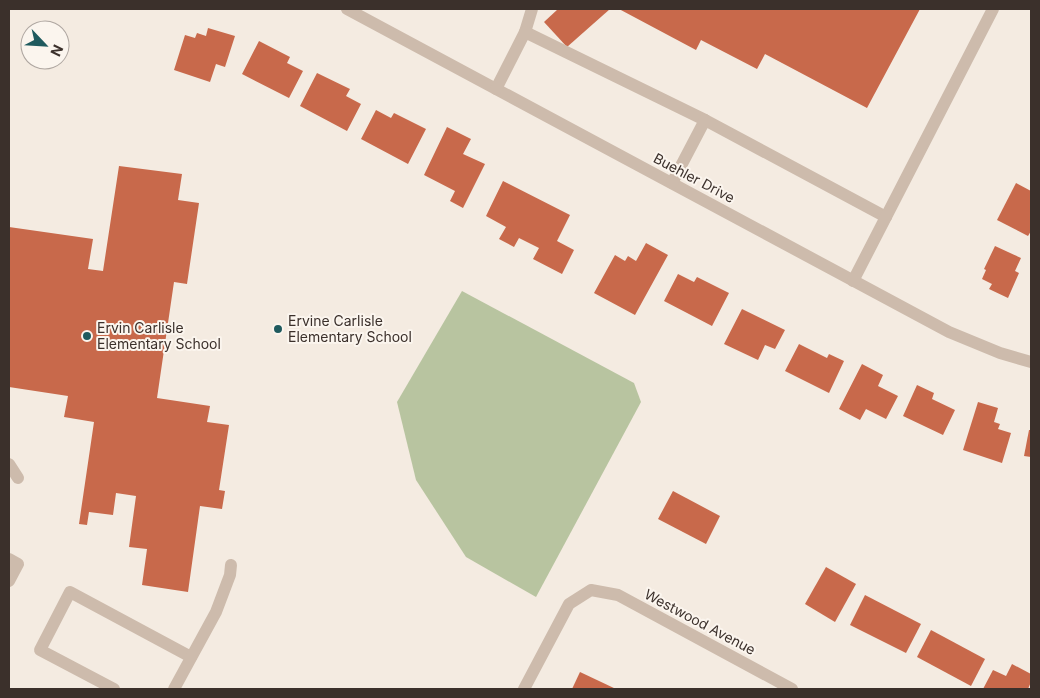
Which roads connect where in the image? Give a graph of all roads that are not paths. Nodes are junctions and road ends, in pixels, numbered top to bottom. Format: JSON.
{"nodes":[{"id":1,"x":347,"y":9,"type":"edge"},
{"id":2,"x":532,"y":9,"type":"edge"},
{"id":3,"x":993,"y":9,"type":"edge"},
{"id":4,"x":525,"y":32,"type":"junction"},
{"id":5,"x":496,"y":89,"type":"junction"},
{"id":6,"x":704,"y":120,"type":"junction"},
{"id":7,"x":672,"y":183,"type":"junction"},
{"id":8,"x":886,"y":217,"type":"junction"},
{"id":9,"x":853,"y":281,"type":"junction"},
{"id":10,"x":1031,"y":362,"type":"edge"},
{"id":11,"x":9,"y":464,"type":"edge"},
{"id":12,"x":18,"y":478,"type":"dead end"},
{"id":13,"x":13,"y":562,"type":"edge"},
{"id":14,"x":231,"y":565,"type":"dead end"},
{"id":15,"x":9,"y":581,"type":"edge"},
{"id":16,"x":191,"y":657,"type":"junction"},
{"id":17,"x":114,"y":689,"type":"edge"},
{"id":18,"x":174,"y":689,"type":"edge"},
{"id":19,"x":524,"y":689,"type":"edge"},
{"id":20,"x":792,"y":689,"type":"edge"}],
"edges":[{"from":1,"to":5,"type":"street","name":"Buehler Drive"},
{"from":2,"to":4,"type":"street"},
{"from":3,"to":8,"type":"street"},
{"from":4,"to":5,"type":"street"},
{"from":4,"to":6,"type":"street"},
{"from":5,"to":7,"type":"street","name":"Buehler Drive"},
{"from":6,"to":7,"type":"street"},
{"from":6,"to":8,"type":"street"},
{"from":7,"to":9,"type":"street","name":"Buehler Drive"},
{"from":8,"to":9,"type":"street"},
{"from":9,"to":10,"type":"street","name":"Buehler Drive"},
{"from":11,"to":12,"type":"street"},
{"from":13,"to":15,"type":"street"},
{"from":14,"to":16,"type":"street"},
{"from":16,"to":17,"type":"street"},
{"from":16,"to":18,"type":"street"},
{"from":19,"to":20,"type":"street","name":"Westwood Avenue"}]}
